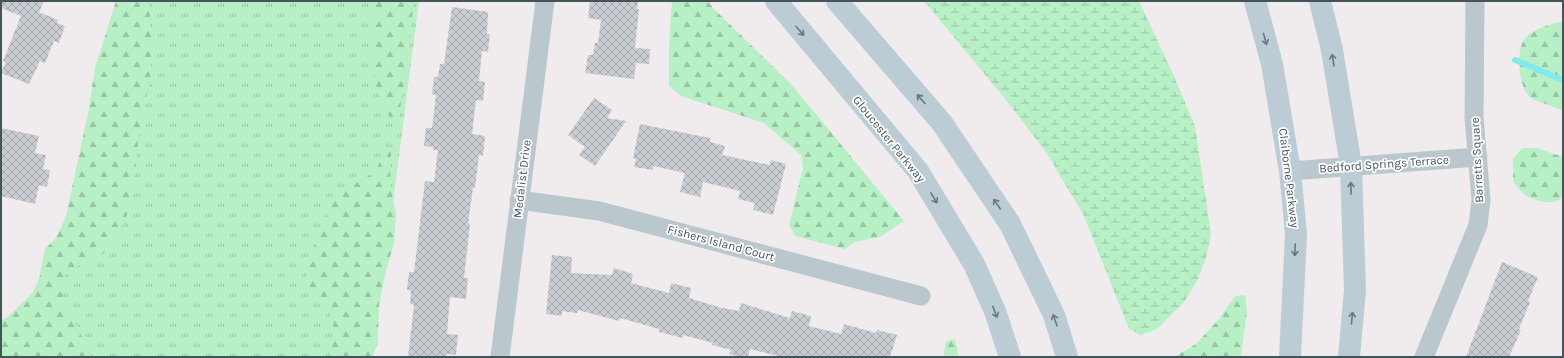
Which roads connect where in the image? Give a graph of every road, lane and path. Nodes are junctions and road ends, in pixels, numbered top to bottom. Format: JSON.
{"nodes":[{"id":1,"x":546,"y":1,"type":"edge"},
{"id":2,"x":776,"y":1,"type":"edge"},
{"id":3,"x":837,"y":1,"type":"edge"},
{"id":4,"x":1255,"y":1,"type":"edge"},
{"id":5,"x":1320,"y":1,"type":"edge"},
{"id":6,"x":1475,"y":1,"type":"edge"},
{"id":7,"x":1478,"y":157,"type":"junction"},
{"id":8,"x":1350,"y":166,"type":"junction"},
{"id":9,"x":1290,"y":171,"type":"junction"},
{"id":10,"x":519,"y":200,"type":"junction"},
{"id":11,"x":921,"y":296,"type":"dead end"},
{"id":12,"x":500,"y":357,"type":"edge"},
{"id":13,"x":1010,"y":357,"type":"edge"},
{"id":14,"x":1067,"y":357,"type":"edge"},
{"id":15,"x":1290,"y":357,"type":"edge"},
{"id":16,"x":1349,"y":357,"type":"edge"},
{"id":17,"x":1424,"y":357,"type":"edge"}],
"edges":[{"from":1,"to":10,"type":"street","name":"Medalist Drive"},
{"from":2,"to":13,"type":"main road","name":"Gloucester Parkway","one_way":true},
{"from":14,"to":3,"type":"main road","one_way":true},
{"from":4,"to":9,"type":"main road","name":"Claiborne Parkway","one_way":true},
{"from":8,"to":5,"type":"main road","one_way":true},
{"from":6,"to":7,"type":"street","name":"Barretts Square"},
{"from":7,"to":8,"type":"street","name":"Bedford Springs Terrace"},
{"from":7,"to":17,"type":"street","name":"Barretts Square"},
{"from":8,"to":9,"type":"street","name":"Bedford Springs Terrace"},
{"from":16,"to":8,"type":"main road","one_way":true},
{"from":9,"to":15,"type":"main road","name":"Claiborne Parkway","one_way":true},
{"from":10,"to":11,"type":"street","name":"Fishers Island Court"},
{"from":10,"to":12,"type":"street","name":"Medalist Drive"}]}
